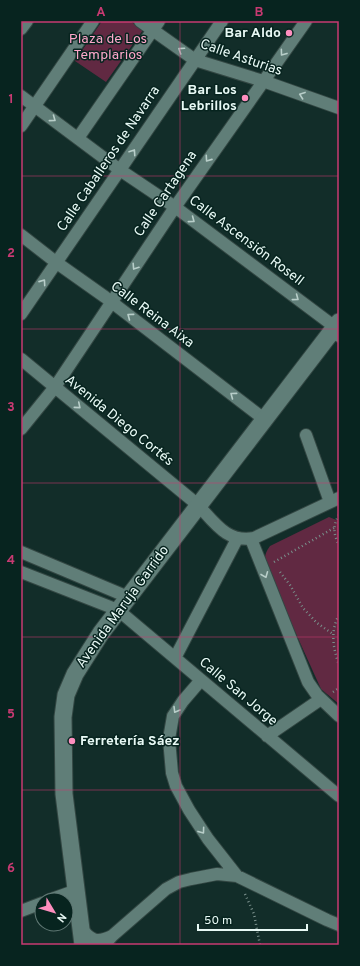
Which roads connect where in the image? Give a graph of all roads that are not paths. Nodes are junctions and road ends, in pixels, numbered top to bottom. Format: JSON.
{"nodes":[{"id":1,"x":27,"y":21,"type":"edge"},
{"id":2,"x":93,"y":21,"type":"edge"},
{"id":3,"x":140,"y":21,"type":"edge"},
{"id":4,"x":222,"y":21,"type":"edge"},
{"id":5,"x":306,"y":21,"type":"edge"},
{"id":6,"x":156,"y":26,"type":"edge"},
{"id":7,"x":21,"y":30,"type":"edge"},
{"id":8,"x":195,"y":60,"type":"junction"},
{"id":9,"x":263,"y":81,"type":"junction"},
{"id":10,"x":21,"y":96,"type":"edge"},
{"id":11,"x":35,"y":106,"type":"junction"},
{"id":12,"x":339,"y":108,"type":"edge"},
{"id":13,"x":21,"y":126,"type":"edge"},
{"id":14,"x":78,"y":138,"type":"junction"},
{"id":15,"x":120,"y":170,"type":"junction"},
{"id":16,"x":174,"y":207,"type":"junction"},
{"id":17,"x":21,"y":235,"type":"edge"},
{"id":18,"x":57,"y":263,"type":"junction"},
{"id":19,"x":112,"y":302,"type":"junction"},
{"id":20,"x":21,"y":314,"type":"edge"},
{"id":21,"x":338,"y":328,"type":"edge"},
{"id":22,"x":21,"y":359,"type":"edge"},
{"id":23,"x":55,"y":387,"type":"junction"},
{"id":24,"x":264,"y":419,"type":"junction"},
{"id":25,"x":21,"y":429,"type":"edge"},
{"id":26,"x":306,"y":435,"type":"dead end"},
{"id":27,"x":334,"y":500,"type":"edge"},
{"id":28,"x":198,"y":505,"type":"junction"},
{"id":29,"x":237,"y":539,"type":"junction"},
{"id":30,"x":251,"y":539,"type":"junction"},
{"id":31,"x":21,"y":552,"type":"edge"},
{"id":32,"x":21,"y":572,"type":"edge"},
{"id":33,"x":123,"y":604,"type":"junction"},
{"id":34,"x":175,"y":658,"type":"junction"},
{"id":35,"x":201,"y":680,"type":"junction"},
{"id":36,"x":321,"y":699,"type":"junction"},
{"id":37,"x":339,"y":716,"type":"edge"},
{"id":38,"x":267,"y":736,"type":"junction"},
{"id":39,"x":339,"y":796,"type":"edge"},
{"id":40,"x":237,"y":876,"type":"junction"},
{"id":41,"x":77,"y":890,"type":"junction"},
{"id":42,"x":71,"y":892,"type":"edge"},
{"id":43,"x":34,"y":906,"type":"edge"},
{"id":44,"x":21,"y":910,"type":"edge"},
{"id":45,"x":339,"y":925,"type":"edge"},
{"id":46,"x":81,"y":928,"type":"junction"},
{"id":47,"x":108,"y":941,"type":"edge"},
{"id":48,"x":83,"y":945,"type":"edge"}],
"edges":[{"from":1,"to":7,"type":"street"},
{"from":2,"to":11,"type":"street"},
{"from":3,"to":6,"type":"street","name":"Calle Asturias"},
{"from":4,"to":8,"type":"street","name":"Calle Caballeros de Navarra"},
{"from":5,"to":9,"type":"street","name":"Calle Cartagena","one_way":true},
{"from":8,"to":6,"type":"street","name":"Calle Asturias","one_way":true},
{"from":6,"to":14,"type":"street"},
{"from":8,"to":9,"type":"street","name":"Calle Asturias"},
{"from":15,"to":8,"type":"street","name":"Calle Caballeros de Navarra","one_way":true},
{"from":12,"to":9,"type":"street","name":"Calle Asturias","one_way":true},
{"from":9,"to":16,"type":"street","name":"Calle Cartagena","one_way":true},
{"from":10,"to":11,"type":"street","name":"Calle Ascensión Rosell"},
{"from":11,"to":13,"type":"street"},
{"from":11,"to":14,"type":"street","name":"Calle Ascensión Rosell","one_way":true},
{"from":14,"to":15,"type":"street","name":"Calle Ascensión Rosell"},
{"from":15,"to":16,"type":"street","name":"Calle Ascensión Rosell"},
{"from":15,"to":18,"type":"street","name":"Calle Caballeros de Navarra"},
{"from":16,"to":19,"type":"street","name":"Calle Cartagena","one_way":true},
{"from":16,"to":21,"type":"street","name":"Calle Ascensión Rosell","one_way":true},
{"from":17,"to":18,"type":"street","name":"Calle Reina Aixa"},
{"from":18,"to":19,"type":"street","name":"Calle Reina Aixa"},
{"from":20,"to":18,"type":"street","name":"Calle Caballeros de Navarra","one_way":true},
{"from":19,"to":23,"type":"street","name":"Calle Cartagena"},
{"from":24,"to":19,"type":"street","name":"Calle Reina Aixa","one_way":true},
{"from":21,"to":24,"type":"main road","name":"Avenida Maruja Garrido"},
{"from":22,"to":23,"type":"street","name":"Avenida Diego Cortés"},
{"from":23,"to":25,"type":"street","name":"Calle Cartagena"},
{"from":23,"to":28,"type":"street","name":"Avenida Diego Cortés","one_way":true},
{"from":24,"to":28,"type":"main road","name":"Avenida Maruja Garrido"},
{"from":26,"to":27,"type":"street"},
{"from":27,"to":30,"type":"street"},
{"from":28,"to":29,"type":"street","name":"Avenida Diego Cortés"},
{"from":28,"to":33,"type":"main road","name":"Avenida Maruja Garrido"},
{"from":29,"to":30,"type":"street"},
{"from":29,"to":34,"type":"street"},
{"from":30,"to":36,"type":"street","one_way":true},
{"from":31,"to":33,"type":"street"},
{"from":32,"to":33,"type":"street"},
{"from":33,"to":34,"type":"street","name":"Calle San Jorge"},
{"from":33,"to":41,"type":"main road","name":"Avenida Maruja Garrido"},
{"from":34,"to":35,"type":"street","name":"Calle San Jorge"},
{"from":35,"to":38,"type":"street","name":"Calle San Jorge"},
{"from":35,"to":40,"type":"street","one_way":true},
{"from":36,"to":37,"type":"street"},
{"from":36,"to":38,"type":"street"},
{"from":38,"to":39,"type":"street","name":"Calle San Jorge"},
{"from":40,"to":45,"type":"street"},
{"from":40,"to":47,"type":"street"},
{"from":41,"to":42,"type":"street"},
{"from":41,"to":46,"type":"main road","name":"Avenida Maruja Garrido"},
{"from":43,"to":44,"type":"street"},
{"from":46,"to":47,"type":"street"},
{"from":46,"to":48,"type":"main road","name":"Avenida Maruja Garrido"}]}
